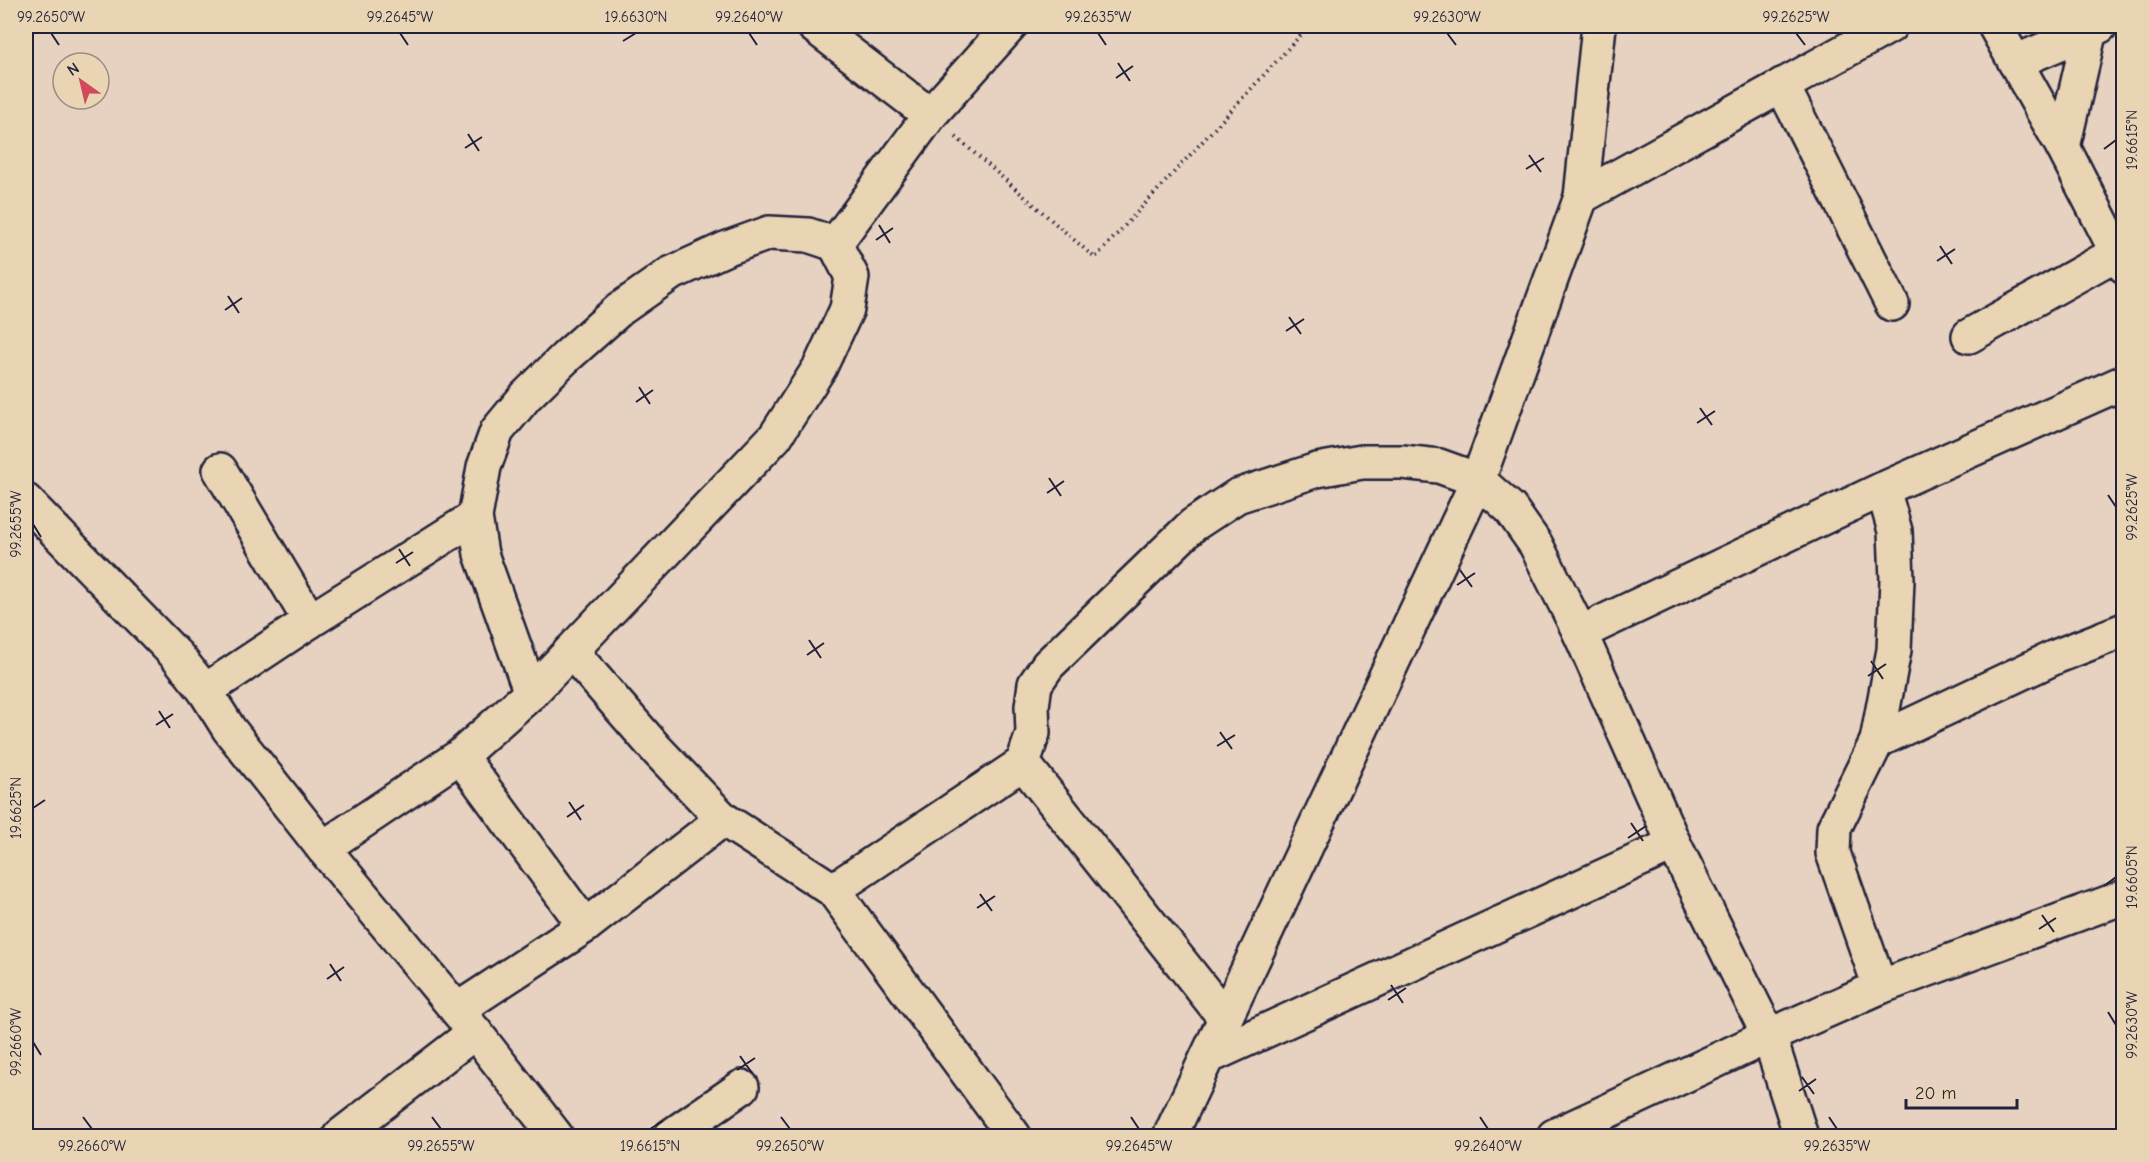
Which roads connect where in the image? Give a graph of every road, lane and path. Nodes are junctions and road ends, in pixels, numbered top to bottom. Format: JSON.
{"nodes":[{"id":1,"x":814,"y":26,"type":"edge"},
{"id":2,"x":1010,"y":26,"type":"edge"},
{"id":3,"x":1309,"y":26,"type":"edge"},
{"id":4,"x":1599,"y":26,"type":"edge"},
{"id":5,"x":1890,"y":26,"type":"edge"},
{"id":6,"x":1995,"y":26,"type":"edge"},
{"id":7,"x":2095,"y":28,"type":"edge"},
{"id":8,"x":2015,"y":62,"type":"junction"},
{"id":9,"x":1782,"y":85,"type":"junction"},
{"id":10,"x":930,"y":115,"type":"junction"},
{"id":11,"x":2063,"y":147,"type":"junction"},
{"id":12,"x":1581,"y":196,"type":"junction"},
{"id":13,"x":835,"y":244,"type":"junction"},
{"id":14,"x":2121,"y":256,"type":"edge"},
{"id":15,"x":1892,"y":304,"type":"dead end"},
{"id":16,"x":1970,"y":336,"type":"dead end"},
{"id":17,"x":2124,"y":382,"type":"edge"},
{"id":18,"x":220,"y":470,"type":"dead end"},
{"id":19,"x":1478,"y":480,"type":"junction"},
{"id":20,"x":1883,"y":489,"type":"junction"},
{"id":21,"x":26,"y":501,"type":"edge"},
{"id":22,"x":475,"y":517,"type":"junction"},
{"id":23,"x":310,"y":621,"type":"junction"},
{"id":24,"x":2124,"y":630,"type":"edge"},
{"id":25,"x":1580,"y":633,"type":"junction"},
{"id":26,"x":571,"y":651,"type":"junction"},
{"id":27,"x":205,"y":691,"type":"junction"},
{"id":28,"x":531,"y":693,"type":"junction"},
{"id":29,"x":1877,"y":741,"type":"junction"},
{"id":30,"x":460,"y":756,"type":"junction"},
{"id":31,"x":1023,"y":763,"type":"junction"},
{"id":32,"x":723,"y":819,"type":"junction"},
{"id":33,"x":1674,"y":844,"type":"junction"},
{"id":34,"x":323,"y":848,"type":"junction"},
{"id":35,"x":833,"y":890,"type":"junction"},
{"id":36,"x":2124,"y":897,"type":"edge"},
{"id":37,"x":585,"y":926,"type":"junction"},
{"id":38,"x":1880,"y":987,"type":"junction"},
{"id":39,"x":1226,"y":1018,"type":"junction"},
{"id":40,"x":466,"y":1021,"type":"junction"},
{"id":41,"x":1769,"y":1036,"type":"junction"},
{"id":42,"x":1208,"y":1057,"type":"junction"},
{"id":43,"x":742,"y":1087,"type":"dead end"},
{"id":44,"x":340,"y":1137,"type":"edge"},
{"id":45,"x":556,"y":1137,"type":"edge"},
{"id":46,"x":671,"y":1137,"type":"edge"},
{"id":47,"x":1014,"y":1137,"type":"edge"},
{"id":48,"x":1170,"y":1137,"type":"edge"},
{"id":49,"x":1554,"y":1137,"type":"edge"},
{"id":50,"x":1801,"y":1137,"type":"edge"}],
"edges":[{"from":1,"to":10,"type":"street"},
{"from":2,"to":10,"type":"street"},
{"from":3,"to":10,"type":"path"},
{"from":4,"to":12,"type":"street"},
{"from":5,"to":9,"type":"street"},
{"from":6,"to":8,"type":"street"},
{"from":7,"to":8,"type":"street"},
{"from":7,"to":11,"type":"street"},
{"from":8,"to":11,"type":"street"},
{"from":9,"to":12,"type":"street"},
{"from":9,"to":15,"type":"street"},
{"from":10,"to":13,"type":"street"},
{"from":11,"to":14,"type":"street"},
{"from":12,"to":19,"type":"street"},
{"from":13,"to":22,"type":"street"},
{"from":13,"to":26,"type":"street"},
{"from":14,"to":16,"type":"street"},
{"from":17,"to":20,"type":"street"},
{"from":18,"to":23,"type":"street"},
{"from":19,"to":25,"type":"street"},
{"from":19,"to":31,"type":"street"},
{"from":19,"to":39,"type":"street"},
{"from":20,"to":25,"type":"street"},
{"from":20,"to":29,"type":"street"},
{"from":21,"to":27,"type":"street"},
{"from":22,"to":23,"type":"street"},
{"from":22,"to":28,"type":"street"},
{"from":23,"to":27,"type":"street"},
{"from":24,"to":29,"type":"street"},
{"from":25,"to":33,"type":"street"},
{"from":26,"to":28,"type":"street"},
{"from":26,"to":32,"type":"street"},
{"from":27,"to":34,"type":"street"},
{"from":28,"to":30,"type":"street"},
{"from":29,"to":38,"type":"street"},
{"from":30,"to":34,"type":"street"},
{"from":30,"to":37,"type":"street"},
{"from":31,"to":35,"type":"street"},
{"from":31,"to":39,"type":"street"},
{"from":32,"to":35,"type":"street"},
{"from":32,"to":37,"type":"street"},
{"from":33,"to":41,"type":"street"},
{"from":33,"to":42,"type":"street"},
{"from":34,"to":40,"type":"street"},
{"from":35,"to":47,"type":"street"},
{"from":36,"to":38,"type":"street"},
{"from":37,"to":40,"type":"street"},
{"from":38,"to":41,"type":"street"},
{"from":39,"to":42,"type":"street"},
{"from":40,"to":44,"type":"street"},
{"from":40,"to":45,"type":"street"},
{"from":41,"to":49,"type":"street"},
{"from":41,"to":50,"type":"street"},
{"from":42,"to":48,"type":"street"},
{"from":43,"to":46,"type":"street"}]}
